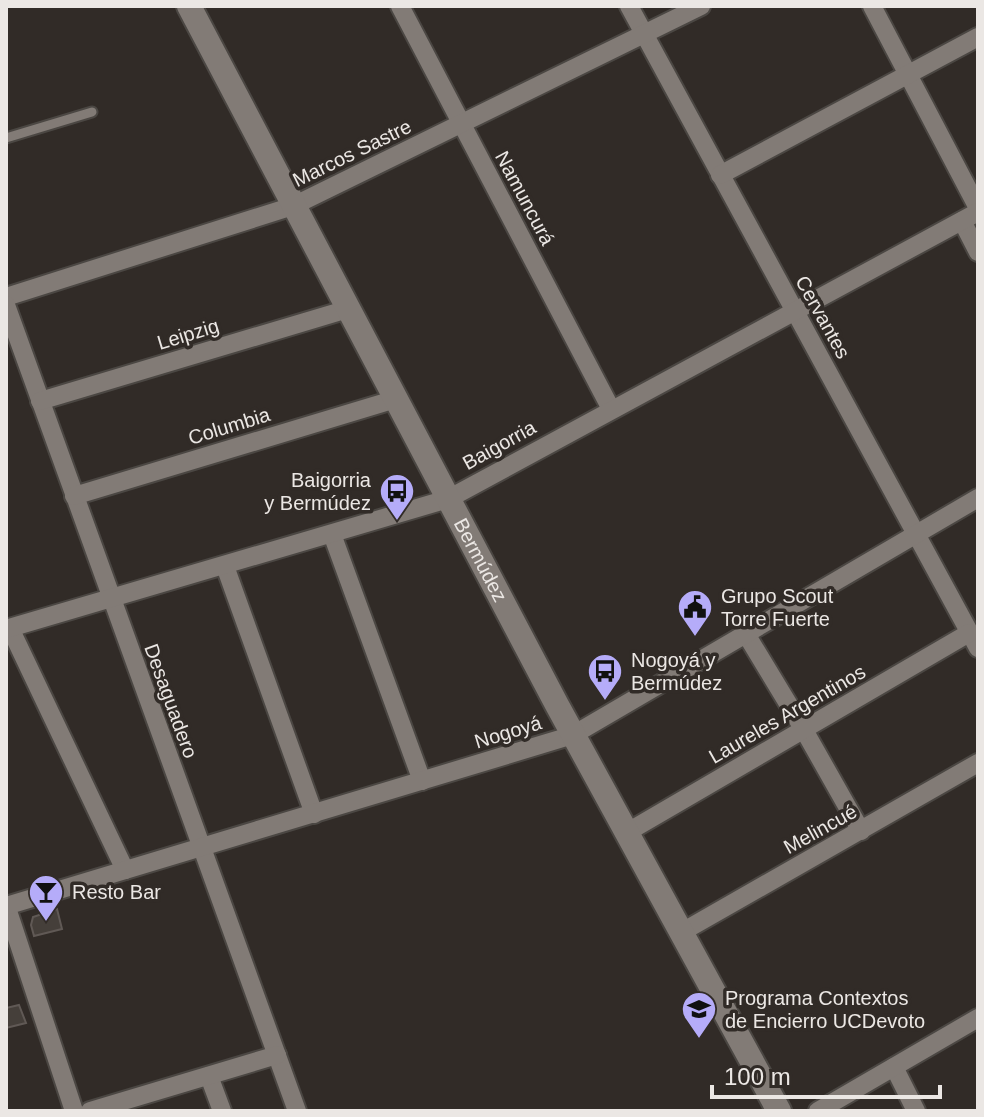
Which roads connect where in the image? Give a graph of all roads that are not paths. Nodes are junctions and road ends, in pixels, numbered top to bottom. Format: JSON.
{"nodes":[{"id":1,"x":189,"y":6,"type":"edge"},
{"id":2,"x":400,"y":6,"type":"edge"},
{"id":3,"x":629,"y":6,"type":"edge"},
{"id":4,"x":701,"y":6,"type":"edge"},
{"id":5,"x":872,"y":6,"type":"edge"},
{"id":6,"x":644,"y":33,"type":"junction"},
{"id":7,"x":978,"y":37,"type":"edge"},
{"id":8,"x":908,"y":75,"type":"junction"},
{"id":9,"x":92,"y":112,"type":"dead end"},
{"id":10,"x":462,"y":125,"type":"junction"},
{"id":11,"x":6,"y":138,"type":"edge"},
{"id":12,"x":720,"y":175,"type":"junction"},
{"id":13,"x":293,"y":206,"type":"junction"},
{"id":14,"x":973,"y":214,"type":"edge"},
{"id":15,"x":978,"y":252,"type":"edge"},
{"id":16,"x":6,"y":297,"type":"edge"},
{"id":17,"x":6,"y":305,"type":"edge"},
{"id":18,"x":348,"y":309,"type":"junction"},
{"id":19,"x":795,"y":311,"type":"junction"},
{"id":20,"x":396,"y":399,"type":"junction"},
{"id":21,"x":40,"y":401,"type":"junction"},
{"id":22,"x":611,"y":409,"type":"junction"},
{"id":23,"x":74,"y":496,"type":"junction"},
{"id":24,"x":978,"y":498,"type":"edge"},
{"id":25,"x":448,"y":499,"type":"junction"},
{"id":26,"x":332,"y":534,"type":"junction"},
{"id":27,"x":916,"y":534,"type":"junction"},
{"id":28,"x":225,"y":566,"type":"junction"},
{"id":29,"x":111,"y":599,"type":"junction"},
{"id":30,"x":8,"y":628,"type":"edge"},
{"id":31,"x":746,"y":634,"type":"junction"},
{"id":32,"x":974,"y":640,"type":"edge"},
{"id":33,"x":804,"y":730,"type":"junction"},
{"id":34,"x":573,"y":735,"type":"junction"},
{"id":35,"x":978,"y":763,"type":"edge"},
{"id":36,"x":422,"y":781,"type":"junction"},
{"id":37,"x":314,"y":814,"type":"junction"},
{"id":38,"x":861,"y":831,"type":"junction"},
{"id":39,"x":626,"y":833,"type":"junction"},
{"id":40,"x":201,"y":847,"type":"junction"},
{"id":41,"x":125,"y":870,"type":"junction"},
{"id":42,"x":6,"y":906,"type":"edge"},
{"id":43,"x":682,"y":932,"type":"junction"},
{"id":44,"x":978,"y":1018,"type":"edge"},
{"id":45,"x":277,"y":1055,"type":"junction"},
{"id":46,"x":894,"y":1067,"type":"junction"},
{"id":47,"x":209,"y":1076,"type":"junction"},
{"id":48,"x":74,"y":1111,"type":"edge"},
{"id":49,"x":90,"y":1111,"type":"edge"},
{"id":50,"x":222,"y":1111,"type":"edge"},
{"id":51,"x":297,"y":1111,"type":"edge"},
{"id":52,"x":779,"y":1111,"type":"edge"},
{"id":53,"x":818,"y":1111,"type":"edge"},
{"id":54,"x":916,"y":1111,"type":"edge"}],
"edges":[{"from":1,"to":13,"type":"street","name":"Bermúdez"},
{"from":2,"to":10,"type":"street","name":"Namuncurá"},
{"from":3,"to":6,"type":"street","name":"Cervantes"},
{"from":4,"to":6,"type":"street","name":"Marcos Sastre"},
{"from":5,"to":8,"type":"street"},
{"from":6,"to":10,"type":"street","name":"Marcos Sastre"},
{"from":6,"to":12,"type":"street","name":"Cervantes"},
{"from":7,"to":8,"type":"street"},
{"from":8,"to":12,"type":"street"},
{"from":8,"to":14,"type":"street"},
{"from":9,"to":11,"type":"lane"},
{"from":10,"to":13,"type":"street","name":"Marcos Sastre"},
{"from":10,"to":22,"type":"street","name":"Namuncurá"},
{"from":12,"to":19,"type":"street","name":"Cervantes"},
{"from":13,"to":16,"type":"street","name":"Marcos Sastre"},
{"from":13,"to":18,"type":"street","name":"Bermúdez"},
{"from":14,"to":15,"type":"street"},
{"from":14,"to":19,"type":"street","name":"Baigorria"},
{"from":17,"to":21,"type":"street","name":"Desaguadero"},
{"from":18,"to":20,"type":"street","name":"Bermúdez"},
{"from":18,"to":21,"type":"street","name":"Leipzig"},
{"from":19,"to":22,"type":"street","name":"Baigorria"},
{"from":19,"to":27,"type":"street","name":"Cervantes"},
{"from":20,"to":23,"type":"street","name":"Columbia"},
{"from":20,"to":25,"type":"street","name":"Bermúdez"},
{"from":21,"to":23,"type":"street","name":"Desaguadero"},
{"from":22,"to":25,"type":"street","name":"Baigorria"},
{"from":23,"to":29,"type":"street","name":"Desaguadero"},
{"from":24,"to":27,"type":"street","name":"Nogoyá"},
{"from":25,"to":26,"type":"street","name":"Baigorria"},
{"from":25,"to":34,"type":"street","name":"Bermúdez"},
{"from":26,"to":28,"type":"street","name":"Baigorria"},
{"from":26,"to":36,"type":"street"},
{"from":27,"to":31,"type":"street","name":"Nogoyá"},
{"from":27,"to":32,"type":"street","name":"Cervantes"},
{"from":28,"to":29,"type":"street","name":"Baigorria"},
{"from":28,"to":37,"type":"street"},
{"from":29,"to":30,"type":"street","name":"Baigorria"},
{"from":29,"to":40,"type":"street","name":"Desaguadero"},
{"from":30,"to":41,"type":"street"},
{"from":31,"to":33,"type":"street"},
{"from":31,"to":34,"type":"street","name":"Nogoyá"},
{"from":32,"to":33,"type":"street","name":"Laureles Argentinos"},
{"from":33,"to":38,"type":"street"},
{"from":33,"to":39,"type":"street","name":"Laureles Argentinos"},
{"from":34,"to":36,"type":"street","name":"Nogoyá"},
{"from":34,"to":39,"type":"street","name":"Bermúdez"},
{"from":35,"to":38,"type":"street","name":"Melincué"},
{"from":36,"to":37,"type":"street","name":"Nogoyá"},
{"from":37,"to":40,"type":"street","name":"Nogoyá"},
{"from":38,"to":43,"type":"street","name":"Melincué"},
{"from":39,"to":43,"type":"street","name":"Bermúdez"},
{"from":40,"to":41,"type":"street","name":"Nogoyá"},
{"from":40,"to":45,"type":"street","name":"Desaguadero"},
{"from":41,"to":42,"type":"street","name":"Nogoyá"},
{"from":42,"to":48,"type":"street"},
{"from":43,"to":52,"type":"street","name":"Bermúdez"},
{"from":44,"to":46,"type":"street"},
{"from":45,"to":47,"type":"street"},
{"from":45,"to":51,"type":"street","name":"Desaguadero"},
{"from":46,"to":53,"type":"street"},
{"from":46,"to":54,"type":"street"},
{"from":47,"to":49,"type":"street"},
{"from":47,"to":50,"type":"street"}]}
